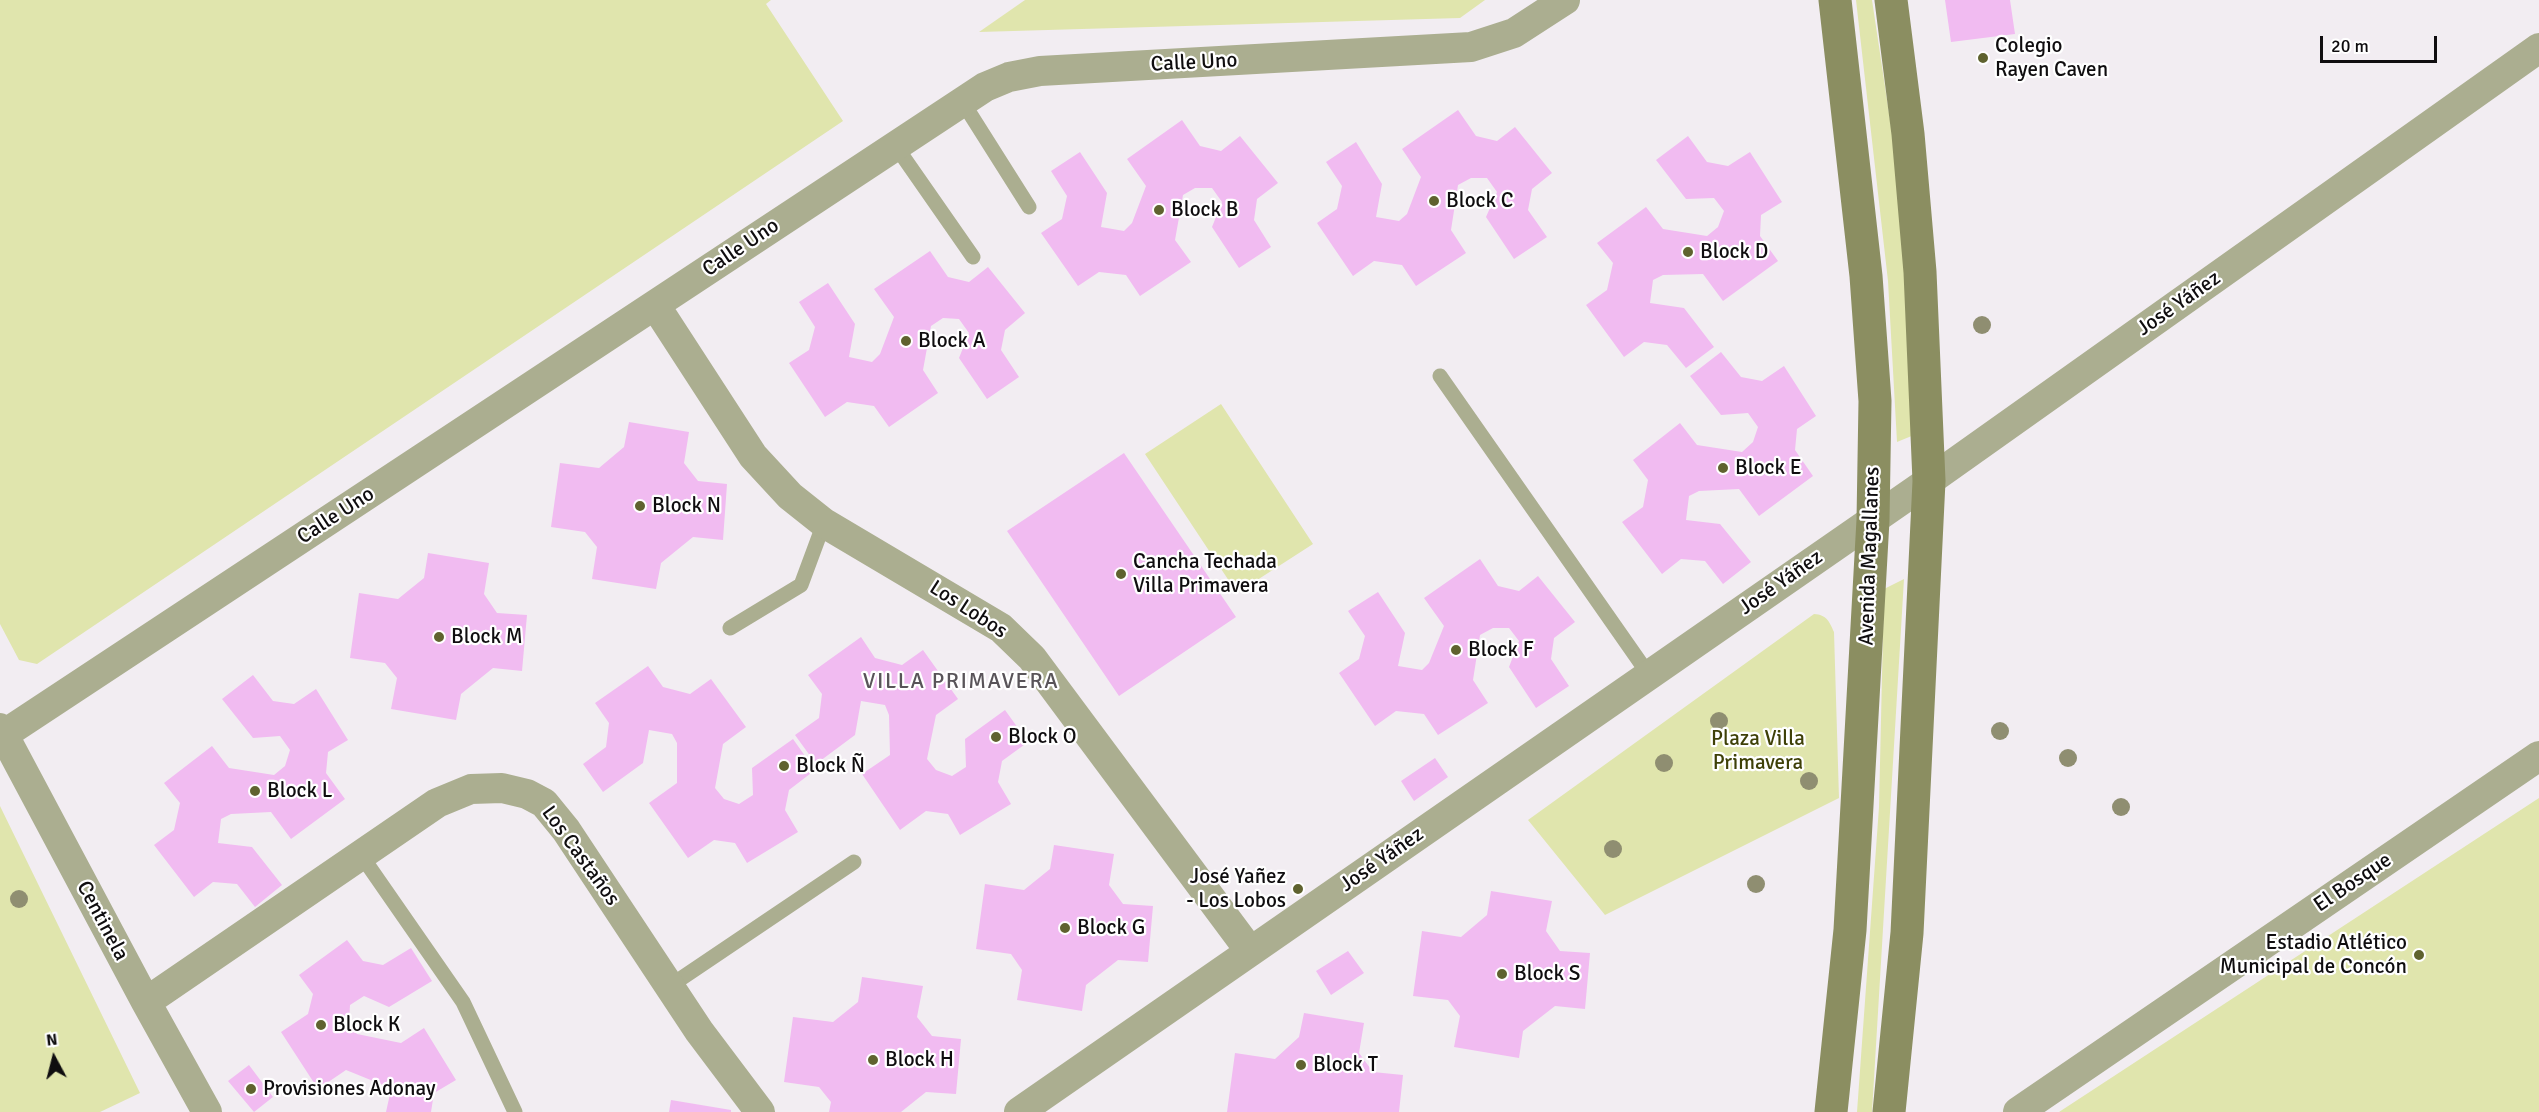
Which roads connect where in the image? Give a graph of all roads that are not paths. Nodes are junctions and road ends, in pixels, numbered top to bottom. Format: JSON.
{"nodes":[{"id":1,"x":1565,"y":0,"type":"edge"},
{"id":2,"x":1835,"y":0,"type":"edge"},
{"id":3,"x":1891,"y":0,"type":"edge"},
{"id":4,"x":2539,"y":48,"type":"edge"},
{"id":5,"x":962,"y":101,"type":"junction"},
{"id":6,"x":895,"y":145,"type":"junction"},
{"id":7,"x":1029,"y":207,"type":"dead end"},
{"id":8,"x":973,"y":257,"type":"dead end"},
{"id":9,"x":655,"y":305,"type":"junction"},
{"id":10,"x":1440,"y":376,"type":"dead end"},
{"id":11,"x":1929,"y":481,"type":"junction"},
{"id":12,"x":1873,"y":520,"type":"junction"},
{"id":13,"x":824,"y":523,"type":"junction"},
{"id":14,"x":730,"y":628,"type":"dead end"},
{"id":15,"x":1649,"y":675,"type":"junction"},
{"id":16,"x":1,"y":733,"type":"edge"},
{"id":17,"x":2539,"y":756,"type":"edge"},
{"id":18,"x":361,"y":855,"type":"junction"},
{"id":19,"x":854,"y":862,"type":"dead end"},
{"id":20,"x":1250,"y":951,"type":"junction"},
{"id":21,"x":670,"y":986,"type":"junction"},
{"id":22,"x":146,"y":1002,"type":"junction"},
{"id":23,"x":207,"y":1112,"type":"edge"},
{"id":24,"x":515,"y":1112,"type":"edge"},
{"id":25,"x":760,"y":1112,"type":"edge"},
{"id":26,"x":1018,"y":1112,"type":"edge"},
{"id":27,"x":1831,"y":1112,"type":"edge"},
{"id":28,"x":1889,"y":1112,"type":"edge"},
{"id":29,"x":2018,"y":1112,"type":"edge"}],
"edges":[{"from":1,"to":5,"type":"street","name":"Calle Uno"},
{"from":2,"to":12,"type":"main road","name":"Avenida Magallanes"},
{"from":3,"to":11,"type":"main road"},
{"from":4,"to":11,"type":"street","name":"José Yáñez"},
{"from":5,"to":6,"type":"street","name":"Calle Uno"},
{"from":5,"to":7,"type":"lane"},
{"from":6,"to":8,"type":"lane"},
{"from":6,"to":9,"type":"street","name":"Calle Uno"},
{"from":9,"to":13,"type":"street","name":"Los Lobos"},
{"from":9,"to":16,"type":"street","name":"Calle Uno"},
{"from":10,"to":15,"type":"lane"},
{"from":11,"to":12,"type":"street","name":"José Yáñez"},
{"from":11,"to":28,"type":"main road"},
{"from":12,"to":15,"type":"street","name":"José Yáñez"},
{"from":12,"to":27,"type":"main road","name":"Avenida Magallanes"},
{"from":13,"to":14,"type":"lane"},
{"from":13,"to":20,"type":"street","name":"Los Lobos"},
{"from":15,"to":20,"type":"street","name":"José Yáñez"},
{"from":16,"to":22,"type":"street","name":"Centinela"},
{"from":17,"to":29,"type":"street","name":"El Bosque"},
{"from":18,"to":21,"type":"street","name":"Los Castaños"},
{"from":18,"to":22,"type":"street","name":"Los Castaños"},
{"from":18,"to":24,"type":"lane"},
{"from":19,"to":21,"type":"lane"},
{"from":20,"to":26,"type":"street","name":"José Yáñez"},
{"from":21,"to":25,"type":"street","name":"Los Castaños"},
{"from":22,"to":23,"type":"street","name":"Centinela"}]}
